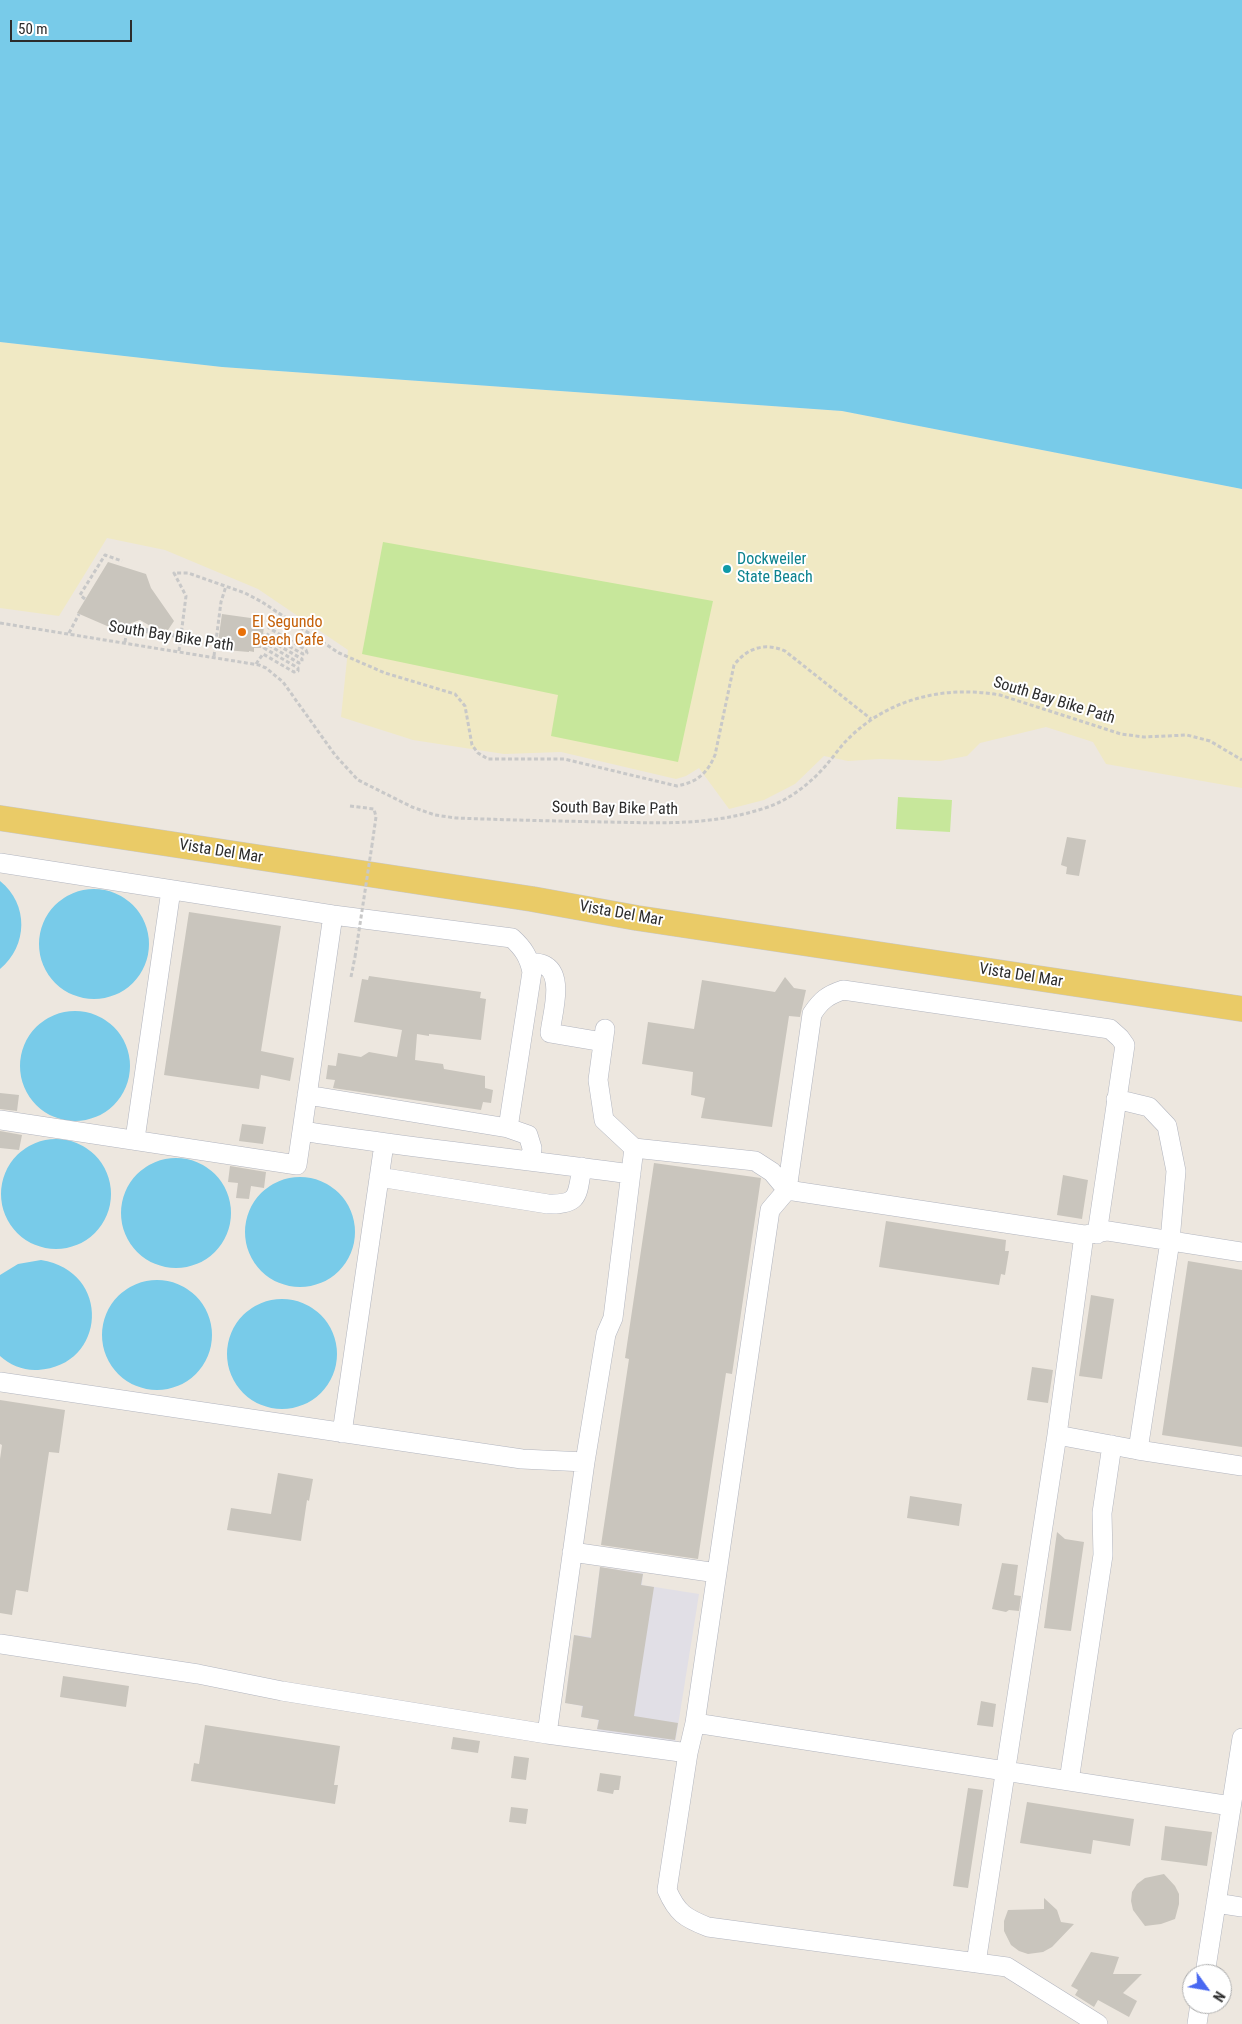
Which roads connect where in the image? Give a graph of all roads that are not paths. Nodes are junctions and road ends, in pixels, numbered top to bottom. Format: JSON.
{"nodes":[{"id":1,"x":0,"y":818,"type":"edge"},
{"id":2,"x":0,"y":863,"type":"edge"},
{"id":3,"x":171,"y":890,"type":"junction"},
{"id":4,"x":333,"y":915,"type":"junction"},
{"id":5,"x":530,"y":962,"type":"junction"},
{"id":6,"x":1242,"y":1009,"type":"edge"},
{"id":7,"x":308,"y":1095,"type":"junction"},
{"id":8,"x":1116,"y":1099,"type":"junction"},
{"id":9,"x":0,"y":1120,"type":"edge"},
{"id":10,"x":508,"y":1128,"type":"junction"},
{"id":11,"x":302,"y":1130,"type":"junction"},
{"id":12,"x":135,"y":1139,"type":"junction"},
{"id":13,"x":384,"y":1144,"type":"junction"},
{"id":14,"x":634,"y":1148,"type":"junction"},
{"id":15,"x":531,"y":1160,"type":"junction"},
{"id":16,"x":582,"y":1168,"type":"junction"},
{"id":17,"x":631,"y":1174,"type":"junction"},
{"id":18,"x":379,"y":1177,"type":"junction"},
{"id":19,"x":787,"y":1190,"type":"junction"},
{"id":20,"x":1090,"y":1234,"type":"junction"},
{"id":21,"x":1170,"y":1241,"type":"junction"},
{"id":22,"x":1242,"y":1252,"type":"edge"},
{"id":23,"x":0,"y":1382,"type":"edge"},
{"id":24,"x":342,"y":1433,"type":"junction"},
{"id":25,"x":1057,"y":1434,"type":"junction"},
{"id":26,"x":1112,"y":1445,"type":"junction"},
{"id":27,"x":1138,"y":1450,"type":"junction"},
{"id":28,"x":585,"y":1462,"type":"junction"},
{"id":29,"x":1242,"y":1466,"type":"edge"},
{"id":30,"x":572,"y":1552,"type":"junction"},
{"id":31,"x":717,"y":1573,"type":"junction"},
{"id":32,"x":0,"y":1644,"type":"edge"},
{"id":33,"x":695,"y":1723,"type":"junction"},
{"id":34,"x":547,"y":1734,"type":"junction"},
{"id":35,"x":1242,"y":1738,"type":"edge"},
{"id":36,"x":688,"y":1753,"type":"junction"},
{"id":37,"x":1006,"y":1771,"type":"junction"},
{"id":38,"x":1069,"y":1781,"type":"junction"},
{"id":39,"x":1231,"y":1806,"type":"junction"},
{"id":40,"x":1216,"y":1903,"type":"junction"},
{"id":41,"x":1242,"y":1907,"type":"edge"},
{"id":42,"x":976,"y":1963,"type":"junction"},
{"id":43,"x":1207,"y":1964,"type":"edge"},
{"id":44,"x":1098,"y":2024,"type":"edge"}],
"edges":[{"from":1,"to":6,"type":"main road","name":"Vista Del Mar"},
{"from":2,"to":3,"type":"lane"},
{"from":3,"to":4,"type":"lane"},
{"from":3,"to":12,"type":"lane"},
{"from":4,"to":5,"type":"lane"},
{"from":4,"to":7,"type":"lane"},
{"from":5,"to":10,"type":"lane"},
{"from":5,"to":14,"type":"lane"},
{"from":7,"to":10,"type":"lane"},
{"from":7,"to":11,"type":"lane"},
{"from":8,"to":19,"type":"lane"},
{"from":8,"to":20,"type":"lane"},
{"from":8,"to":21,"type":"lane"},
{"from":9,"to":12,"type":"lane"},
{"from":10,"to":15,"type":"lane"},
{"from":11,"to":12,"type":"lane"},
{"from":11,"to":13,"type":"lane"},
{"from":13,"to":15,"type":"lane"},
{"from":13,"to":18,"type":"lane"},
{"from":14,"to":17,"type":"lane"},
{"from":14,"to":19,"type":"lane"},
{"from":15,"to":16,"type":"lane"},
{"from":16,"to":17,"type":"lane"},
{"from":16,"to":18,"type":"lane"},
{"from":17,"to":28,"type":"lane"},
{"from":18,"to":24,"type":"lane"},
{"from":19,"to":20,"type":"lane"},
{"from":19,"to":31,"type":"lane"},
{"from":20,"to":21,"type":"lane"},
{"from":20,"to":25,"type":"lane"},
{"from":21,"to":22,"type":"lane"},
{"from":21,"to":27,"type":"lane"},
{"from":23,"to":24,"type":"lane"},
{"from":24,"to":28,"type":"lane"},
{"from":25,"to":26,"type":"lane"},
{"from":25,"to":37,"type":"lane"},
{"from":26,"to":27,"type":"lane"},
{"from":26,"to":38,"type":"lane"},
{"from":27,"to":29,"type":"lane"},
{"from":28,"to":30,"type":"lane"},
{"from":30,"to":31,"type":"lane"},
{"from":30,"to":34,"type":"lane"},
{"from":31,"to":33,"type":"lane"},
{"from":32,"to":34,"type":"lane"},
{"from":33,"to":36,"type":"lane"},
{"from":33,"to":37,"type":"lane"},
{"from":34,"to":36,"type":"lane"},
{"from":35,"to":39,"type":"lane"},
{"from":36,"to":42,"type":"lane"},
{"from":37,"to":38,"type":"lane"},
{"from":37,"to":42,"type":"lane"},
{"from":38,"to":39,"type":"lane"},
{"from":39,"to":40,"type":"lane"},
{"from":40,"to":41,"type":"lane"},
{"from":40,"to":43,"type":"lane"},
{"from":42,"to":44,"type":"lane"}]}
